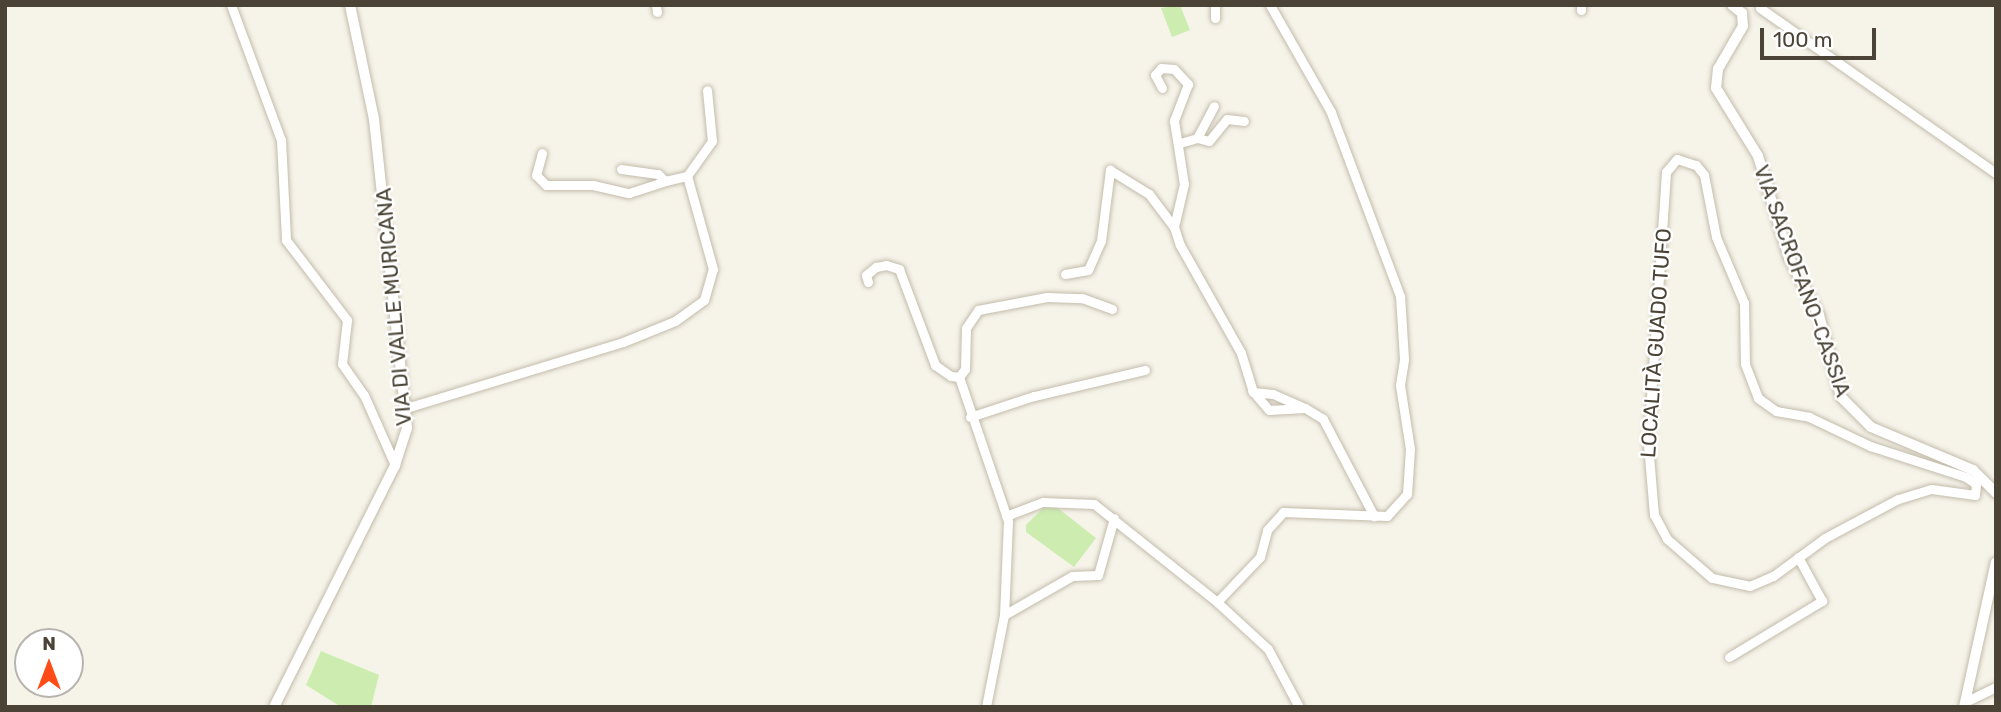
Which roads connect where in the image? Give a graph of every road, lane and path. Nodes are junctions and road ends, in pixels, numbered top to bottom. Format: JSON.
{"nodes":[{"id":1,"x":231,"y":5,"type":"edge"},
{"id":2,"x":350,"y":5,"type":"edge"},
{"id":3,"x":1215,"y":5,"type":"edge"},
{"id":4,"x":1270,"y":5,"type":"edge"},
{"id":5,"x":1732,"y":5,"type":"edge"},
{"id":6,"x":1760,"y":7,"type":"edge"},
{"id":7,"x":1743,"y":15,"type":"junction"},
{"id":8,"x":1215,"y":18,"type":"dead end"},
{"id":9,"x":1162,"y":88,"type":"dead end"},
{"id":10,"x":707,"y":90,"type":"dead end"},
{"id":11,"x":1214,"y":106,"type":"dead end"},
{"id":12,"x":1244,"y":121,"type":"dead end"},
{"id":13,"x":1197,"y":138,"type":"junction"},
{"id":14,"x":1180,"y":143,"type":"junction"},
{"id":15,"x":542,"y":153,"type":"dead end"},
{"id":16,"x":621,"y":169,"type":"dead end"},
{"id":17,"x":1996,"y":173,"type":"edge"},
{"id":18,"x":687,"y":176,"type":"junction"},
{"id":19,"x":665,"y":181,"type":"junction"},
{"id":20,"x":1174,"y":227,"type":"junction"},
{"id":21,"x":1065,"y":274,"type":"dead end"},
{"id":22,"x":868,"y":282,"type":"dead end"},
{"id":23,"x":1112,"y":309,"type":"dead end"},
{"id":24,"x":1145,"y":370,"type":"dead end"},
{"id":25,"x":959,"y":377,"type":"junction"},
{"id":26,"x":1244,"y":381,"type":"dead end"},
{"id":27,"x":1253,"y":392,"type":"junction"},
{"id":28,"x":406,"y":408,"type":"junction"},
{"id":29,"x":1305,"y":408,"type":"junction"},
{"id":30,"x":970,"y":417,"type":"junction"},
{"id":31,"x":1932,"y":459,"type":"junction"},
{"id":32,"x":395,"y":465,"type":"junction"},
{"id":33,"x":1996,"y":493,"type":"edge"},
{"id":34,"x":1006,"y":516,"type":"junction"},
{"id":35,"x":1374,"y":516,"type":"junction"},
{"id":36,"x":1114,"y":518,"type":"junction"},
{"id":37,"x":1798,"y":557,"type":"junction"},
{"id":38,"x":1996,"y":562,"type":"edge"},
{"id":39,"x":1217,"y":602,"type":"junction"},
{"id":40,"x":1004,"y":615,"type":"junction"},
{"id":41,"x":1729,"y":657,"type":"dead end"},
{"id":42,"x":1996,"y":687,"type":"edge"},
{"id":43,"x":1965,"y":705,"type":"edge"},
{"id":44,"x":274,"y":707,"type":"edge"},
{"id":45,"x":986,"y":707,"type":"edge"},
{"id":46,"x":1298,"y":707,"type":"edge"}],
"edges":[{"from":1,"to":32,"type":"street"},
{"from":2,"to":28,"type":"street","name":"VIA DI VALLE MURICANA"},
{"from":3,"to":8,"type":"street"},
{"from":4,"to":35,"type":"street"},
{"from":5,"to":7,"type":"street"},
{"from":6,"to":7,"type":"street"},
{"from":6,"to":17,"type":"street"},
{"from":7,"to":31,"type":"street","name":"VIA SACROFANO-CASSIA"},
{"from":9,"to":14,"type":"street"},
{"from":10,"to":18,"type":"street"},
{"from":11,"to":13,"type":"street"},
{"from":12,"to":13,"type":"street"},
{"from":13,"to":14,"type":"street"},
{"from":14,"to":20,"type":"street"},
{"from":15,"to":19,"type":"street"},
{"from":16,"to":19,"type":"street"},
{"from":18,"to":19,"type":"street"},
{"from":18,"to":28,"type":"street"},
{"from":20,"to":21,"type":"street"},
{"from":20,"to":27,"type":"street"},
{"from":22,"to":25,"type":"street"},
{"from":23,"to":25,"type":"street"},
{"from":24,"to":30,"type":"street"},
{"from":25,"to":30,"type":"street"},
{"from":26,"to":27,"type":"street"},
{"from":27,"to":29,"type":"street"},
{"from":27,"to":29,"type":"street"},
{"from":28,"to":32,"type":"street","name":"VIA DI VALLE MURICANA"},
{"from":29,"to":35,"type":"street"},
{"from":30,"to":34,"type":"street"},
{"from":31,"to":33,"type":"street","name":"VIA SACROFANO-CASSIA"},
{"from":31,"to":37,"type":"street","name":"LOCALITÀ GUADO TUFO"},
{"from":31,"to":37,"type":"street","name":"LOCALITÀ GUADO TUFO"},
{"from":32,"to":44,"type":"street","name":"VIA DI VALLE MURICANA"},
{"from":34,"to":36,"type":"street"},
{"from":34,"to":40,"type":"street"},
{"from":35,"to":39,"type":"street"},
{"from":36,"to":39,"type":"street"},
{"from":36,"to":40,"type":"street"},
{"from":37,"to":41,"type":"street"},
{"from":38,"to":43,"type":"street"},
{"from":39,"to":46,"type":"street"},
{"from":40,"to":45,"type":"street"},
{"from":42,"to":43,"type":"street"}]}
